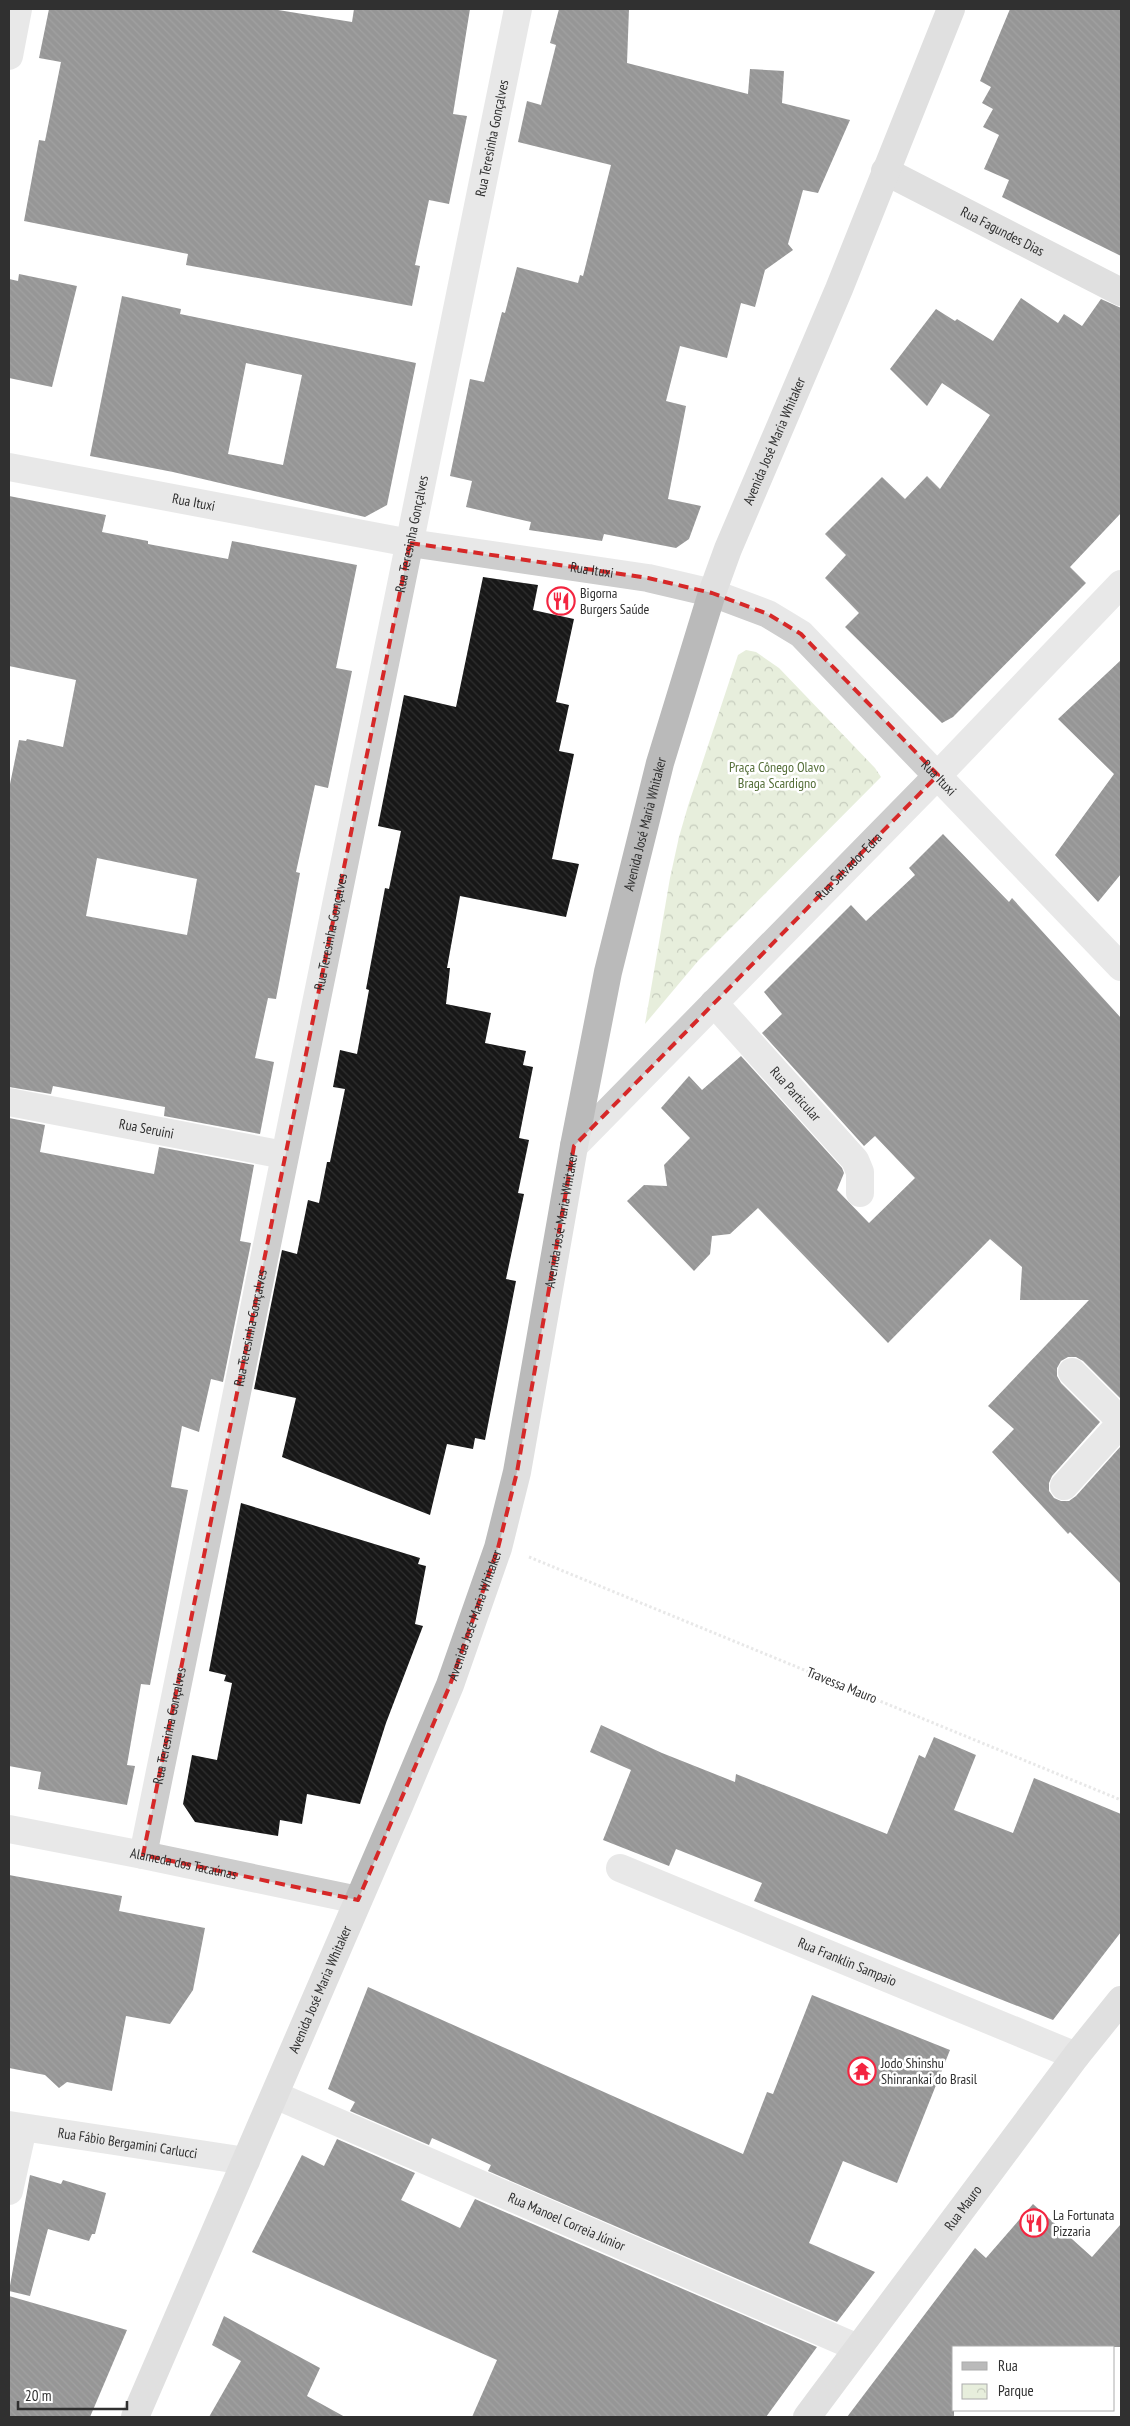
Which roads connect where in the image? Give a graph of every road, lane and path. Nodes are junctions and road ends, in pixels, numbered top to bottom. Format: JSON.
{"nodes":[{"id":1,"x":18,"y":9,"type":"edge"},
{"id":2,"x":518,"y":9,"type":"edge"},
{"id":3,"x":951,"y":9,"type":"edge"},
{"id":4,"x":9,"y":56,"type":"edge"},
{"id":5,"x":885,"y":172,"type":"junction"},
{"id":6,"x":1121,"y":292,"type":"edge"},
{"id":7,"x":9,"y":467,"type":"edge"},
{"id":8,"x":410,"y":543,"type":"junction"},
{"id":9,"x":1121,"y":584,"type":"edge"},
{"id":10,"x":712,"y":593,"type":"junction"},
{"id":11,"x":938,"y":775,"type":"junction"},
{"id":12,"x":1121,"y":967,"type":"edge"},
{"id":13,"x":714,"y":1003,"type":"junction"},
{"id":14,"x":9,"y":1102,"type":"edge"},
{"id":15,"x":574,"y":1146,"type":"junction"},
{"id":16,"x":284,"y":1155,"type":"junction"},
{"id":17,"x":860,"y":1194,"type":"dead end"},
{"id":18,"x":1072,"y":1372,"type":"dead end"},
{"id":19,"x":1121,"y":1422,"type":"edge"},
{"id":20,"x":1064,"y":1486,"type":"dead end"},
{"id":21,"x":564,"y":1570,"type":"dead end"},
{"id":22,"x":1121,"y":1800,"type":"edge"},
{"id":23,"x":9,"y":1829,"type":"edge"},
{"id":24,"x":143,"y":1855,"type":"junction"},
{"id":25,"x":620,"y":1868,"type":"dead end"},
{"id":26,"x":358,"y":1900,"type":"junction"},
{"id":27,"x":1121,"y":2000,"type":"edge"},
{"id":28,"x":1076,"y":2056,"type":"junction"},
{"id":29,"x":275,"y":2094,"type":"junction"},
{"id":30,"x":16,"y":2126,"type":"edge"},
{"id":31,"x":246,"y":2161,"type":"junction"},
{"id":32,"x":9,"y":2191,"type":"edge"},
{"id":33,"x":858,"y":2348,"type":"junction"},
{"id":34,"x":135,"y":2417,"type":"edge"},
{"id":35,"x":807,"y":2417,"type":"edge"}],
"edges":[{"from":1,"to":4,"type":"street"},
{"from":2,"to":8,"type":"street","name":"Rua Teresinha Gonçalves"},
{"from":3,"to":5,"type":"street","name":"Avenida José Maria Whitaker"},
{"from":5,"to":6,"type":"street","name":"Rua Fagundes Dias"},
{"from":5,"to":10,"type":"street","name":"Avenida José Maria Whitaker"},
{"from":7,"to":8,"type":"street","name":"Rua Ituxi"},
{"from":8,"to":10,"type":"street","name":"Rua Ituxi"},
{"from":8,"to":16,"type":"street","name":"Rua Teresinha Gonçalves"},
{"from":9,"to":11,"type":"street","name":"Rua Salvador Edra"},
{"from":10,"to":11,"type":"street","name":"Rua Ituxi"},
{"from":10,"to":15,"type":"street","name":"Avenida José Maria Whitaker"},
{"from":11,"to":12,"type":"street","name":"Rua Ituxi"},
{"from":11,"to":13,"type":"street","name":"Rua Salvador Edra"},
{"from":13,"to":15,"type":"street","name":"Rua Salvador Edra"},
{"from":13,"to":17,"type":"street","name":"Rua Particular"},
{"from":14,"to":16,"type":"street","name":"Rua Seruini"},
{"from":15,"to":26,"type":"street","name":"Avenida José Maria Whitaker"},
{"from":16,"to":24,"type":"street","name":"Rua Teresinha Gonçalves"},
{"from":18,"to":19,"type":"street"},
{"from":19,"to":20,"type":"street"},
{"from":21,"to":22,"type":"path","name":"Travessa Mauro"},
{"from":23,"to":24,"type":"street","name":"Alameda dos Tacaúnas"},
{"from":24,"to":26,"type":"street","name":"Alameda dos Tacaúnas"},
{"from":25,"to":28,"type":"street","name":"Rua Franklin Sampaio"},
{"from":26,"to":29,"type":"street","name":"Avenida José Maria Whitaker"},
{"from":27,"to":28,"type":"street","name":"Rua Mauro"},
{"from":28,"to":33,"type":"street","name":"Rua Mauro"},
{"from":29,"to":31,"type":"street","name":"Avenida José Maria Whitaker"},
{"from":29,"to":33,"type":"street","name":"Rua Manoel Correia Júnior"},
{"from":30,"to":31,"type":"street","name":"Rua Fábio Bergamini Carlucci"},
{"from":30,"to":32,"type":"street"},
{"from":31,"to":34,"type":"street","name":"Avenida José Maria Whitaker"},
{"from":33,"to":35,"type":"street","name":"Rua Mauro"}]}
